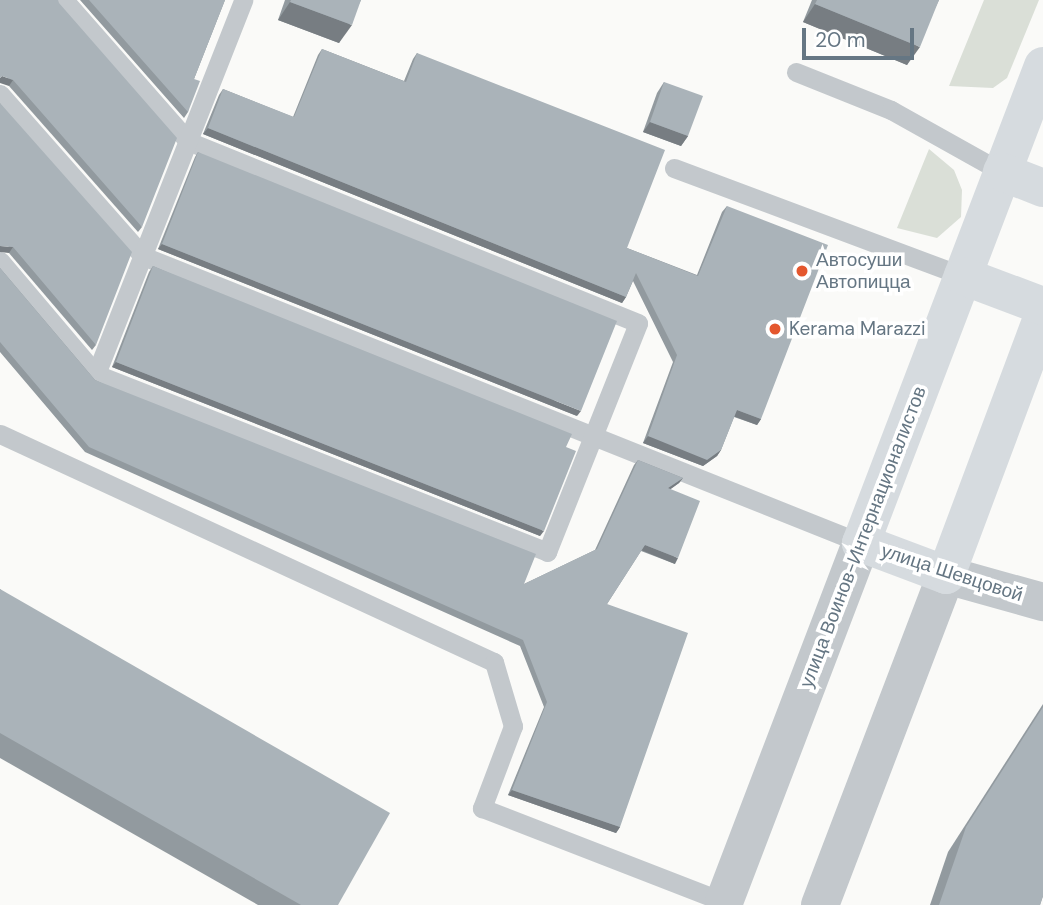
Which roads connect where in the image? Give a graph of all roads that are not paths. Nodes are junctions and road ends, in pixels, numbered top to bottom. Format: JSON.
{"nodes":[{"id":1,"x":64,"y":0,"type":"edge"},
{"id":2,"x":243,"y":0,"type":"edge"},
{"id":3,"x":1043,"y":66,"type":"edge"},
{"id":4,"x":796,"y":72,"type":"dead end"},
{"id":5,"x":0,"y":94,"type":"edge"},
{"id":6,"x":188,"y":141,"type":"junction"},
{"id":7,"x":674,"y":168,"type":"dead end"},
{"id":8,"x":1002,"y":172,"type":"junction"},
{"id":9,"x":1043,"y":187,"type":"edge"},
{"id":10,"x":143,"y":256,"type":"junction"},
{"id":11,"x":0,"y":261,"type":"edge"},
{"id":12,"x":963,"y":276,"type":"junction"},
{"id":13,"x":1043,"y":306,"type":"edge"},
{"id":14,"x":1043,"y":316,"type":"edge"},
{"id":15,"x":96,"y":374,"type":"junction"},
{"id":16,"x":0,"y":434,"type":"edge"},
{"id":17,"x":593,"y":436,"type":"junction"},
{"id":18,"x":861,"y":543,"type":"junction"},
{"id":19,"x":946,"y":575,"type":"junction"},
{"id":20,"x":1043,"y":602,"type":"edge"},
{"id":21,"x":724,"y":902,"type":"joint"},
{"id":22,"x":820,"y":905,"type":"edge"}],
"edges":[{"from":1,"to":6,"type":"lane"},
{"from":2,"to":6,"type":"lane"},
{"from":3,"to":8,"type":"street","name":"улица Воинов-Интернационалистов"},
{"from":4,"to":8,"type":"lane"},
{"from":5,"to":10,"type":"lane"},
{"from":6,"to":10,"type":"lane"},
{"from":6,"to":17,"type":"lane"},
{"from":7,"to":12,"type":"lane"},
{"from":8,"to":9,"type":"street"},
{"from":8,"to":12,"type":"street","name":"улица Воинов-Интернационалистов"},
{"from":10,"to":15,"type":"lane"},
{"from":10,"to":17,"type":"lane"},
{"from":11,"to":15,"type":"lane"},
{"from":12,"to":13,"type":"street"},
{"from":12,"to":18,"type":"street","name":"улица Воинов-Интернационалистов"},
{"from":14,"to":19,"type":"street"},
{"from":15,"to":17,"type":"lane"},
{"from":16,"to":21,"type":"lane"},
{"from":17,"to":18,"type":"lane"},
{"from":18,"to":19,"type":"street","name":"улица Шевцовой"},
{"from":18,"to":21,"type":"street","name":"улица Воинов-Интернационалистов"},
{"from":19,"to":20,"type":"street","name":"улица Шевцовой"},
{"from":19,"to":22,"type":"street"}]}
